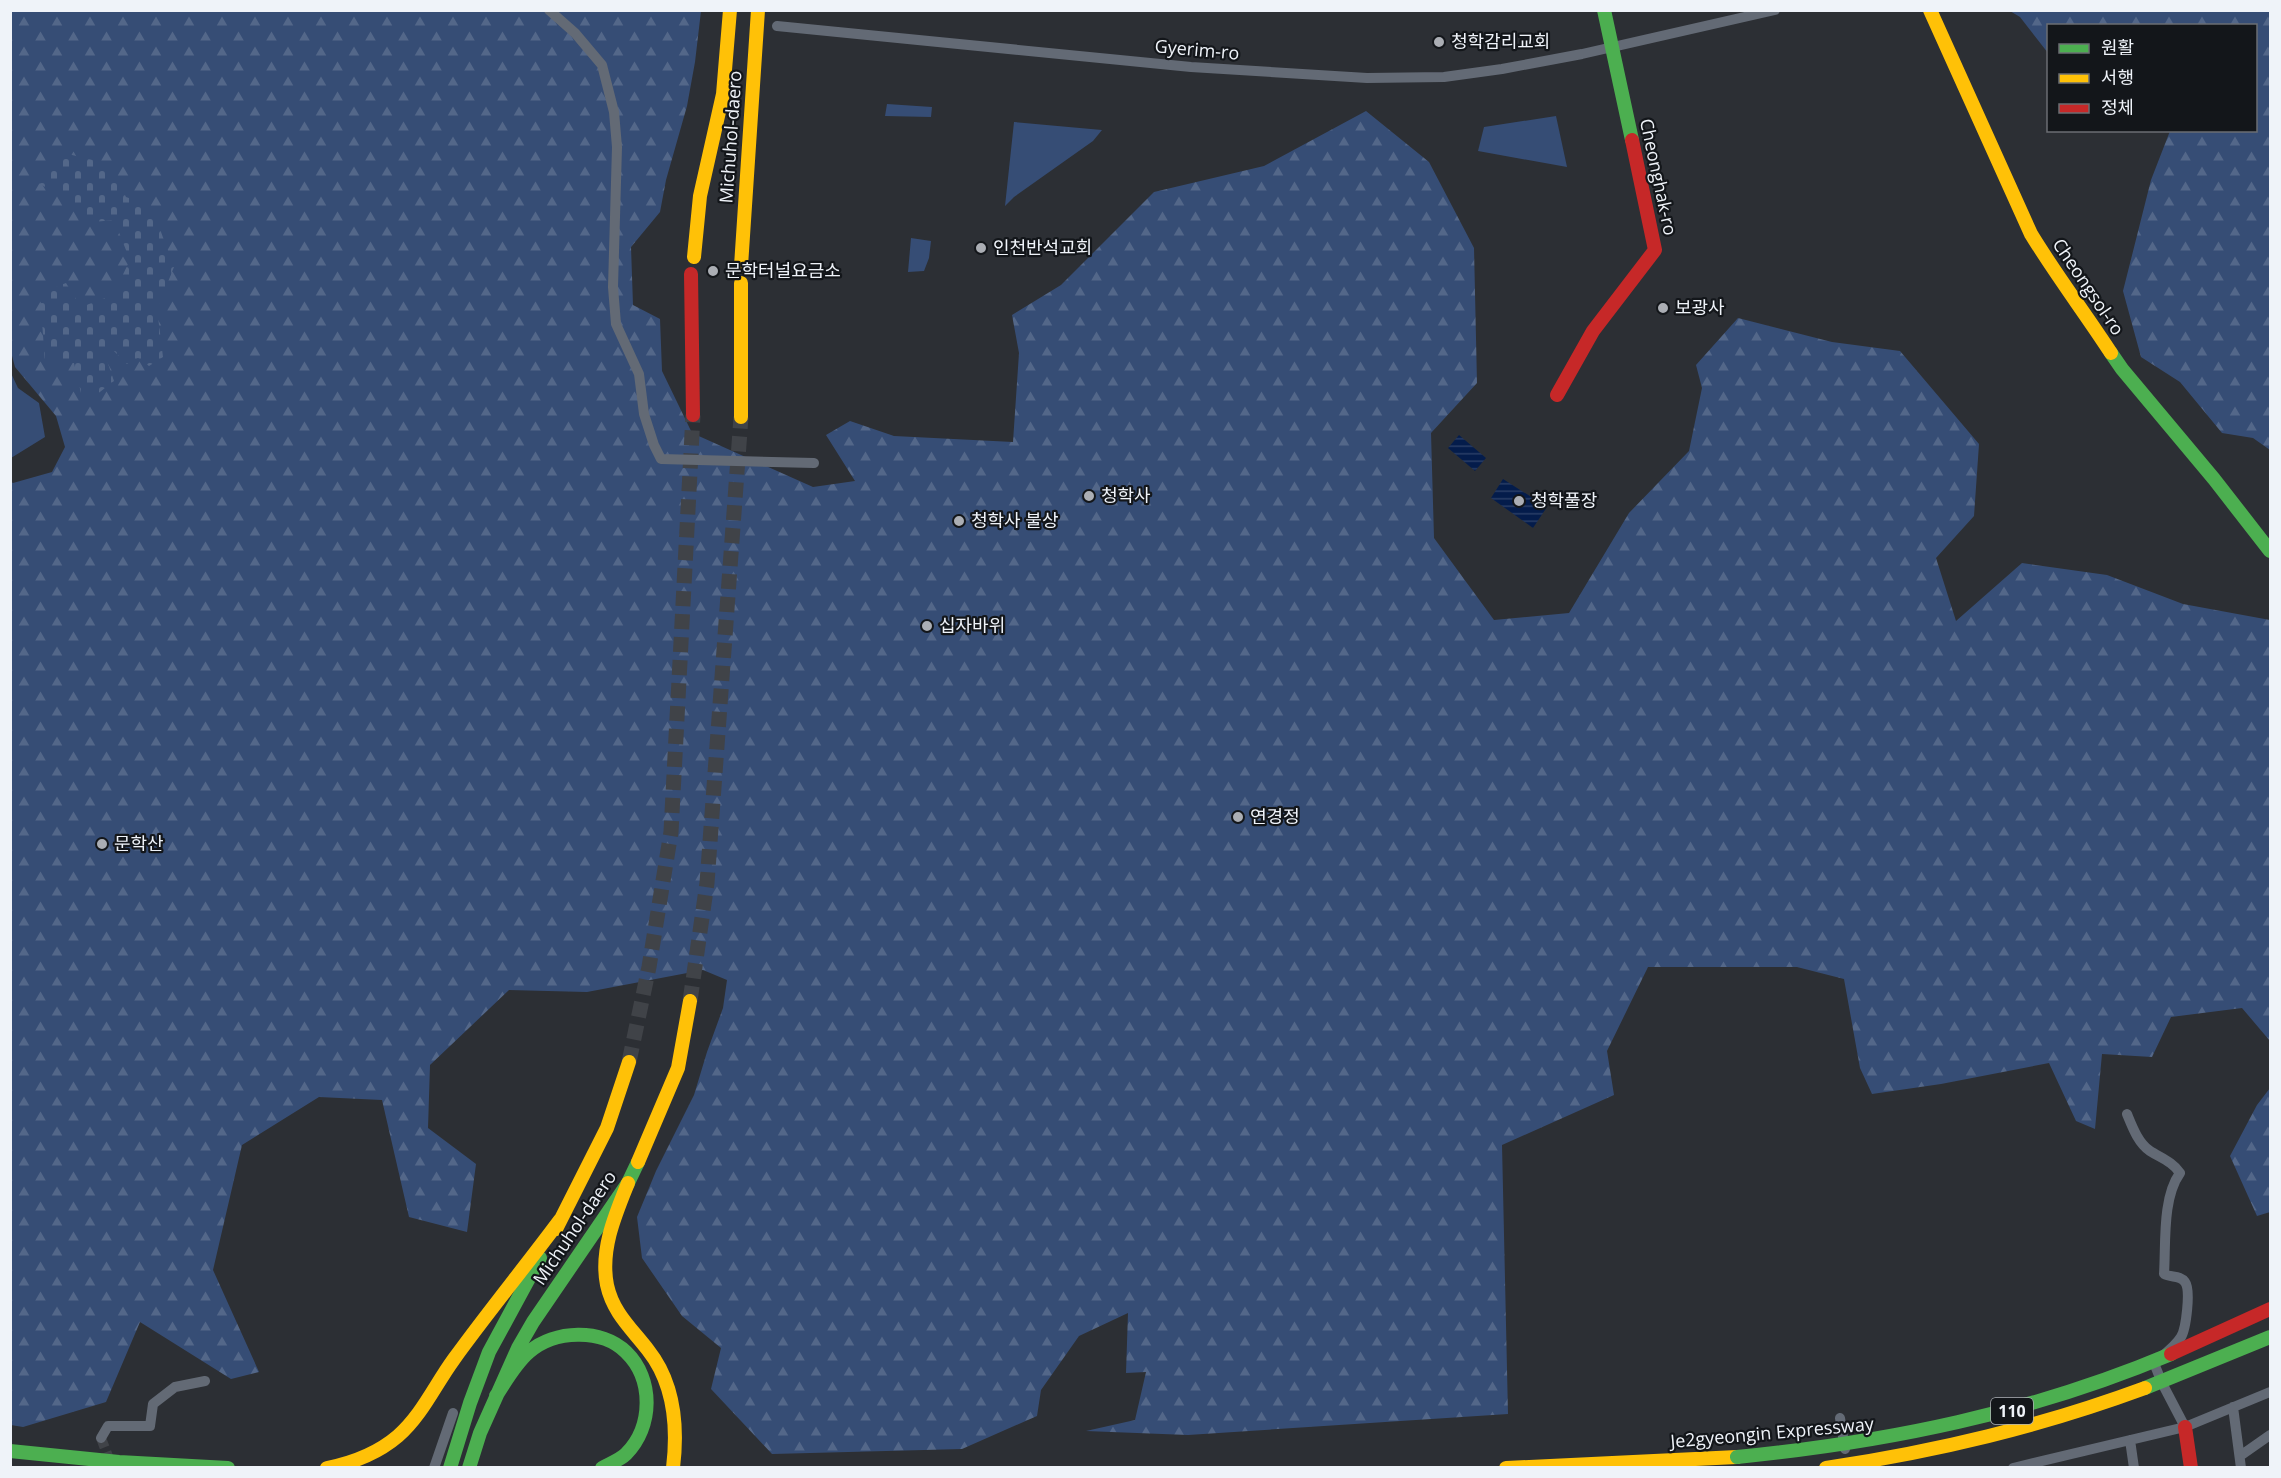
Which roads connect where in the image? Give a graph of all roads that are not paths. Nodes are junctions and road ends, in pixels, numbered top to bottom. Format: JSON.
{"nodes":[{"id":1,"x":549,"y":10,"type":"edge"},
{"id":2,"x":730,"y":10,"type":"edge"},
{"id":3,"x":759,"y":10,"type":"edge"},
{"id":4,"x":1604,"y":10,"type":"edge"},
{"id":5,"x":1775,"y":10,"type":"edge"},
{"id":6,"x":1930,"y":10,"type":"edge"},
{"id":7,"x":777,"y":26,"type":"dead end"},
{"id":8,"x":1612,"y":46,"type":"junction"},
{"id":9,"x":693,"y":257,"type":"dead end"},
{"id":10,"x":741,"y":266,"type":"dead end"},
{"id":11,"x":692,"y":274,"type":"dead end"},
{"id":12,"x":741,"y":283,"type":"dead end"},
{"id":13,"x":1557,"y":395,"type":"dead end"},
{"id":14,"x":693,"y":415,"type":"tunnel mouth"},
{"id":15,"x":741,"y":417,"type":"tunnel mouth"},
{"id":16,"x":814,"y":463,"type":"dead end"},
{"id":17,"x":2271,"y":551,"type":"edge"},
{"id":18,"x":690,"y":1001,"type":"tunnel mouth"},
{"id":19,"x":629,"y":1062,"type":"tunnel mouth"},
{"id":20,"x":2127,"y":1114,"type":"dead end"},
{"id":21,"x":628,"y":1183,"type":"junction"},
{"id":22,"x":560,"y":1221,"type":"junction"},
{"id":23,"x":2271,"y":1309,"type":"edge"},
{"id":24,"x":2271,"y":1337,"type":"edge"},
{"id":25,"x":204,"y":1381,"type":"dead end"},
{"id":26,"x":2271,"y":1392,"type":"edge"},
{"id":27,"x":496,"y":1396,"type":"junction"},
{"id":28,"x":2233,"y":1407,"type":"junction"},
{"id":29,"x":453,"y":1413,"type":"dead end"},
{"id":30,"x":1840,"y":1418,"type":"dead end"},
{"id":31,"x":2185,"y":1427,"type":"junction"},
{"id":32,"x":2271,"y":1435,"type":"edge"},
{"id":33,"x":102,"y":1438,"type":"dead end"},
{"id":34,"x":2130,"y":1440,"type":"junction"},
{"id":35,"x":10,"y":1451,"type":"edge"},
{"id":36,"x":2241,"y":1462,"type":"edge"},
{"id":37,"x":2050,"y":1463,"type":"edge"},
{"id":38,"x":228,"y":1467,"type":"edge"},
{"id":39,"x":327,"y":1467,"type":"edge"},
{"id":40,"x":434,"y":1467,"type":"edge"},
{"id":41,"x":450,"y":1467,"type":"edge"},
{"id":42,"x":469,"y":1467,"type":"edge"},
{"id":43,"x":602,"y":1467,"type":"edge"},
{"id":44,"x":673,"y":1467,"type":"edge"},
{"id":45,"x":1506,"y":1467,"type":"edge"},
{"id":46,"x":1826,"y":1467,"type":"edge"},
{"id":47,"x":1848,"y":1467,"type":"edge"},
{"id":48,"x":2013,"y":1467,"type":"edge"},
{"id":49,"x":2134,"y":1467,"type":"edge"},
{"id":50,"x":2191,"y":1467,"type":"edge"}],
"edges":[{"from":1,"to":16,"type":"street"},
{"from":2,"to":9,"type":"main road","name":"Michuhol-daero"},
{"from":3,"to":10,"type":"main road","name":"Michuhol-daero"},
{"from":4,"to":8,"type":"main road","name":"Cheonghak-ro"},
{"from":5,"to":8,"type":"street","name":"Gyerim-ro"},
{"from":6,"to":17,"type":"main road","name":"Cheongsol-ro"},
{"from":7,"to":8,"type":"street","name":"Gyerim-ro"},
{"from":8,"to":13,"type":"main road","name":"Cheonghak-ro"},
{"from":11,"to":14,"type":"main road"},
{"from":12,"to":15,"type":"main road"},
{"from":18,"to":21,"type":"main road","name":"Michuhol-daero"},
{"from":19,"to":22,"type":"main road","name":"Michuhol-daero"},
{"from":20,"to":31,"type":"street"},
{"from":21,"to":27,"type":"main road","name":"Michuhol-daero"},
{"from":21,"to":44,"type":"main road"},
{"from":22,"to":39,"type":"main road"},
{"from":22,"to":41,"type":"main road","name":"Michuhol-daero"},
{"from":23,"to":45,"type":"main road","name":"Je2gyeongin Expressway","number":"110","bridge":true},
{"from":24,"to":46,"type":"main road","name":"Je2gyeongin Expressway","number":"110","bridge":true},
{"from":25,"to":33,"type":"street"},
{"from":26,"to":28,"type":"street"},
{"from":27,"to":42,"type":"main road","name":"Michuhol-daero"},
{"from":27,"to":43,"type":"main road"},
{"from":28,"to":31,"type":"street"},
{"from":28,"to":36,"type":"street"},
{"from":29,"to":40,"type":"street"},
{"from":30,"to":47,"type":"street"},
{"from":31,"to":34,"type":"street"},
{"from":31,"to":50,"type":"main road"},
{"from":32,"to":36,"type":"street"},
{"from":34,"to":37,"type":"street"},
{"from":34,"to":49,"type":"street"},
{"from":35,"to":38,"type":"main road"},
{"from":37,"to":48,"type":"street"}]}
